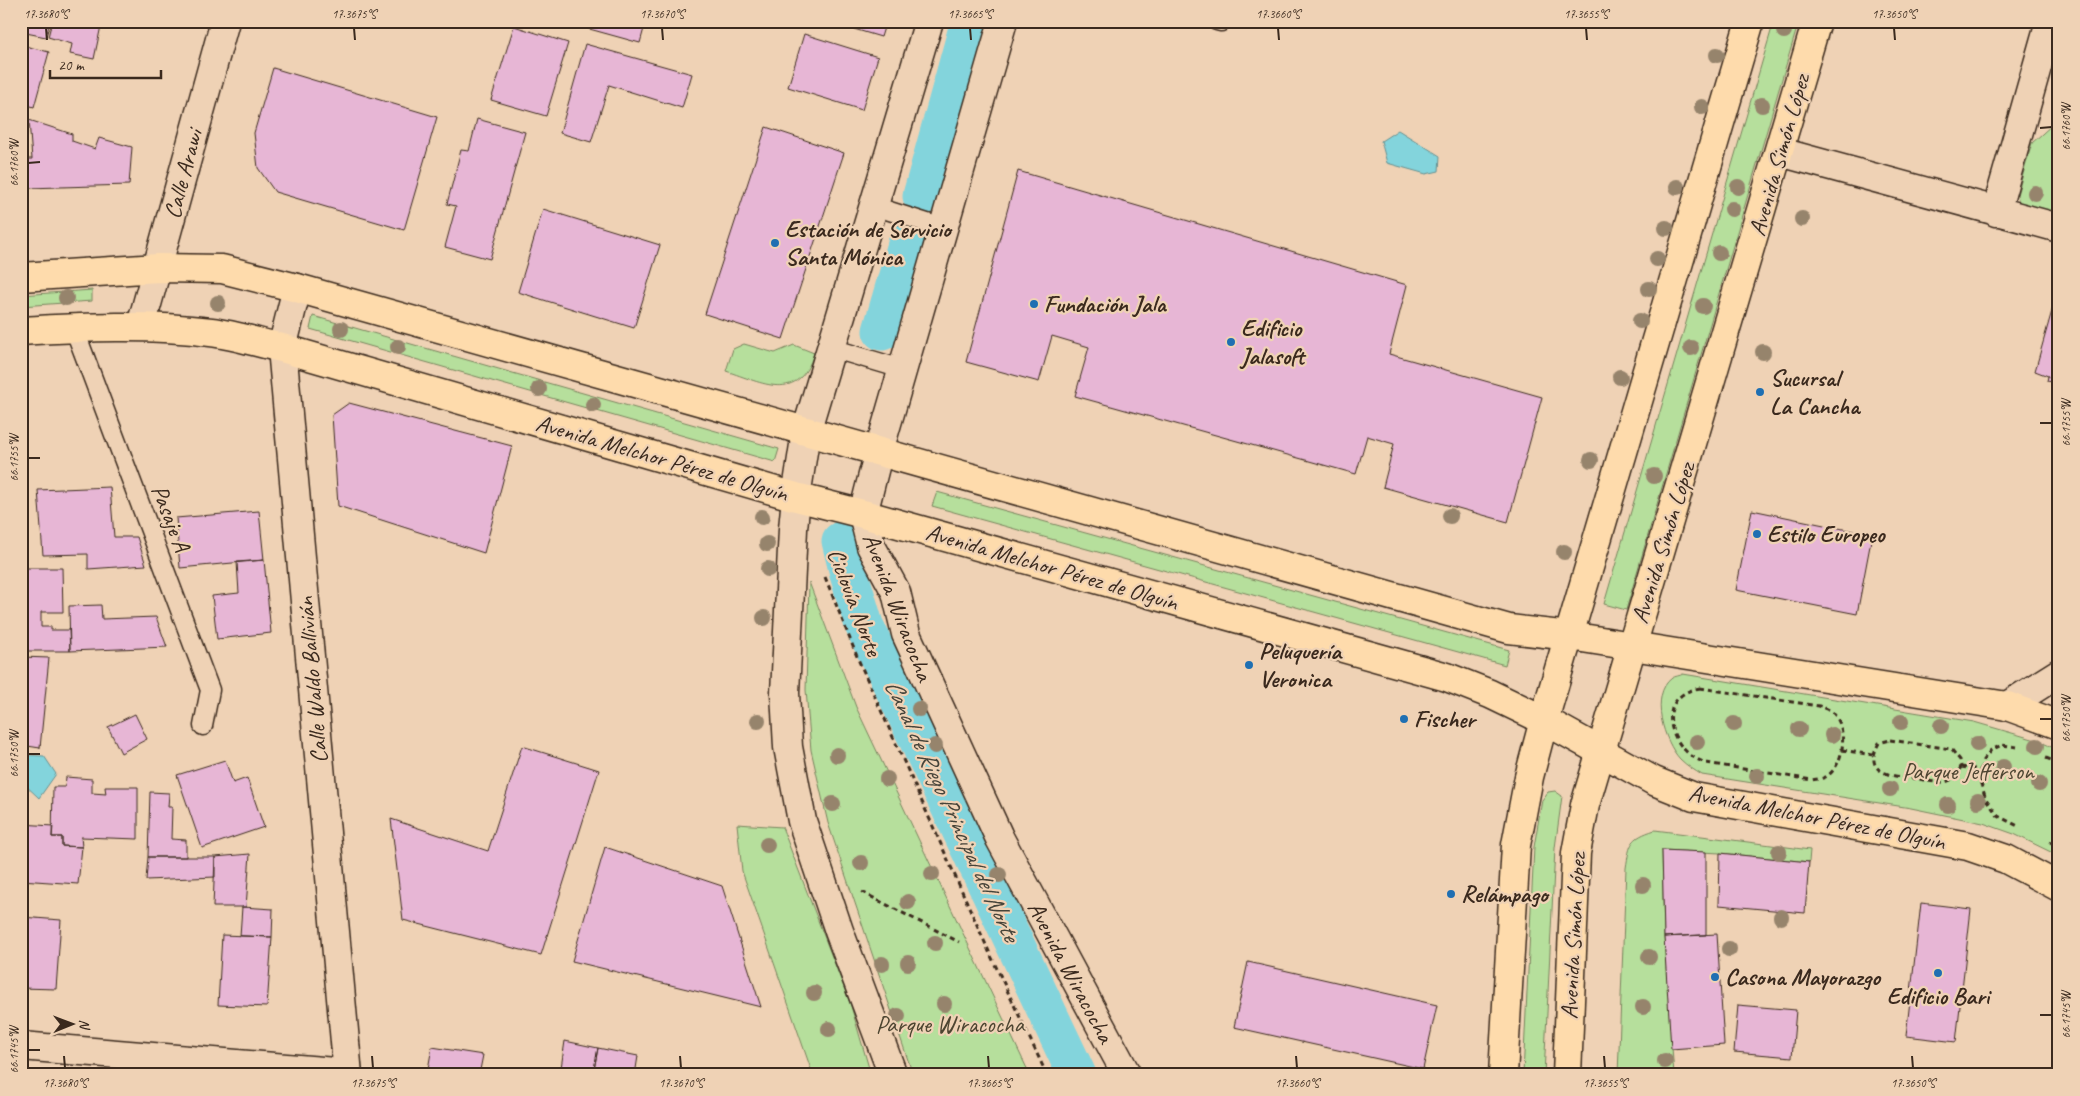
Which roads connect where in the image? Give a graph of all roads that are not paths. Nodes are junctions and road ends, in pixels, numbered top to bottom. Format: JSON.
{"nodes":[{"id":1,"x":225,"y":21,"type":"edge"},
{"id":2,"x":929,"y":21,"type":"edge"},
{"id":3,"x":1003,"y":21,"type":"edge"},
{"id":4,"x":1750,"y":21,"type":"edge"},
{"id":5,"x":1818,"y":21,"type":"edge"},
{"id":6,"x":2050,"y":21,"type":"edge"},
{"id":7,"x":1780,"y":152,"type":"junction"},
{"id":8,"x":874,"y":206,"type":"junction"},
{"id":9,"x":1996,"y":212,"type":"junction"},
{"id":10,"x":943,"y":228,"type":"junction"},
{"id":11,"x":2059,"y":228,"type":"edge"},
{"id":12,"x":158,"y":268,"type":"junction"},
{"id":13,"x":21,"y":277,"type":"edge"},
{"id":14,"x":297,"y":288,"type":"junction"},
{"id":15,"x":142,"y":326,"type":"junction"},
{"id":16,"x":74,"y":328,"type":"junction"},
{"id":17,"x":21,"y":331,"type":"edge"},
{"id":18,"x":282,"y":348,"type":"junction"},
{"id":19,"x":831,"y":348,"type":"junction"},
{"id":20,"x":902,"y":369,"type":"junction"},
{"id":21,"x":806,"y":432,"type":"junction"},
{"id":22,"x":879,"y":451,"type":"junction"},
{"id":23,"x":796,"y":496,"type":"junction"},
{"id":24,"x":863,"y":514,"type":"junction"},
{"id":25,"x":1570,"y":636,"type":"junction"},
{"id":26,"x":1633,"y":646,"type":"junction"},
{"id":27,"x":2059,"y":673,"type":"edge"},
{"id":28,"x":2007,"y":706,"type":"junction"},
{"id":29,"x":1544,"y":720,"type":"junction"},
{"id":30,"x":2059,"y":725,"type":"edge"},
{"id":31,"x":203,"y":726,"type":"dead end"},
{"id":32,"x":1600,"y":752,"type":"junction"},
{"id":33,"x":2059,"y":888,"type":"edge"},
{"id":34,"x":21,"y":1046,"type":"edge"},
{"id":35,"x":348,"y":1074,"type":"edge"},
{"id":36,"x":892,"y":1075,"type":"edge"},
{"id":37,"x":1127,"y":1075,"type":"edge"},
{"id":38,"x":1503,"y":1075,"type":"edge"},
{"id":39,"x":1566,"y":1075,"type":"edge"}],
"edges":[{"from":1,"to":12,"type":"street","name":"Calle Arawi"},
{"from":2,"to":8,"type":"street"},
{"from":3,"to":10,"type":"street","name":"Avenida Wiracocha"},
{"from":4,"to":25,"type":"main road"},
{"from":5,"to":7,"type":"main road","name":"Avenida Simón López"},
{"from":6,"to":9,"type":"street"},
{"from":7,"to":9,"type":"street"},
{"from":7,"to":26,"type":"main road","name":"Avenida Simón López"},
{"from":8,"to":10,"type":"lane"},
{"from":8,"to":19,"type":"street"},
{"from":9,"to":11,"type":"street"},
{"from":10,"to":20,"type":"street","name":"Avenida Wiracocha"},
{"from":12,"to":13,"type":"main road"},
{"from":12,"to":14,"type":"main road"},
{"from":12,"to":15,"type":"street","name":"Calle Arawi"},
{"from":14,"to":18,"type":"street","name":"Calle Waldo Ballivián"},
{"from":14,"to":21,"type":"main road"},
{"from":15,"to":16,"type":"main road","name":"Avenida Melchor Pérez de Olguín"},
{"from":15,"to":18,"type":"main road","name":"Avenida Melchor Pérez de Olguín"},
{"from":16,"to":17,"type":"main road","name":"Avenida Melchor Pérez de Olguín"},
{"from":16,"to":31,"type":"lane","name":"Pasaje A"},
{"from":18,"to":23,"type":"main road","name":"Avenida Melchor Pérez de Olguín"},
{"from":18,"to":35,"type":"street","name":"Calle Waldo Ballivián"},
{"from":19,"to":20,"type":"lane"},
{"from":19,"to":21,"type":"street"},
{"from":20,"to":22,"type":"street","name":"Avenida Wiracocha"},
{"from":21,"to":22,"type":"main road"},
{"from":21,"to":23,"type":"street"},
{"from":22,"to":24,"type":"street","name":"Avenida Wiracocha"},
{"from":22,"to":25,"type":"main road"},
{"from":23,"to":24,"type":"main road","name":"Avenida Melchor Pérez de Olguín"},
{"from":23,"to":36,"type":"street"},
{"from":24,"to":29,"type":"main road","name":"Avenida Melchor Pérez de Olguín"},
{"from":24,"to":37,"type":"street","name":"Avenida Wiracocha"},
{"from":25,"to":26,"type":"main road"},
{"from":25,"to":29,"type":"main road"},
{"from":26,"to":28,"type":"main road"},
{"from":26,"to":32,"type":"main road","name":"Avenida Simón López"},
{"from":27,"to":28,"type":"street"},
{"from":28,"to":30,"type":"main road"},
{"from":29,"to":32,"type":"main road","name":"Avenida Melchor Pérez de Olguín"},
{"from":29,"to":38,"type":"main road"},
{"from":32,"to":33,"type":"main road","name":"Avenida Melchor Pérez de Olguín"},
{"from":32,"to":39,"type":"main road","name":"Avenida Simón López"},
{"from":34,"to":35,"type":"street"}]}
